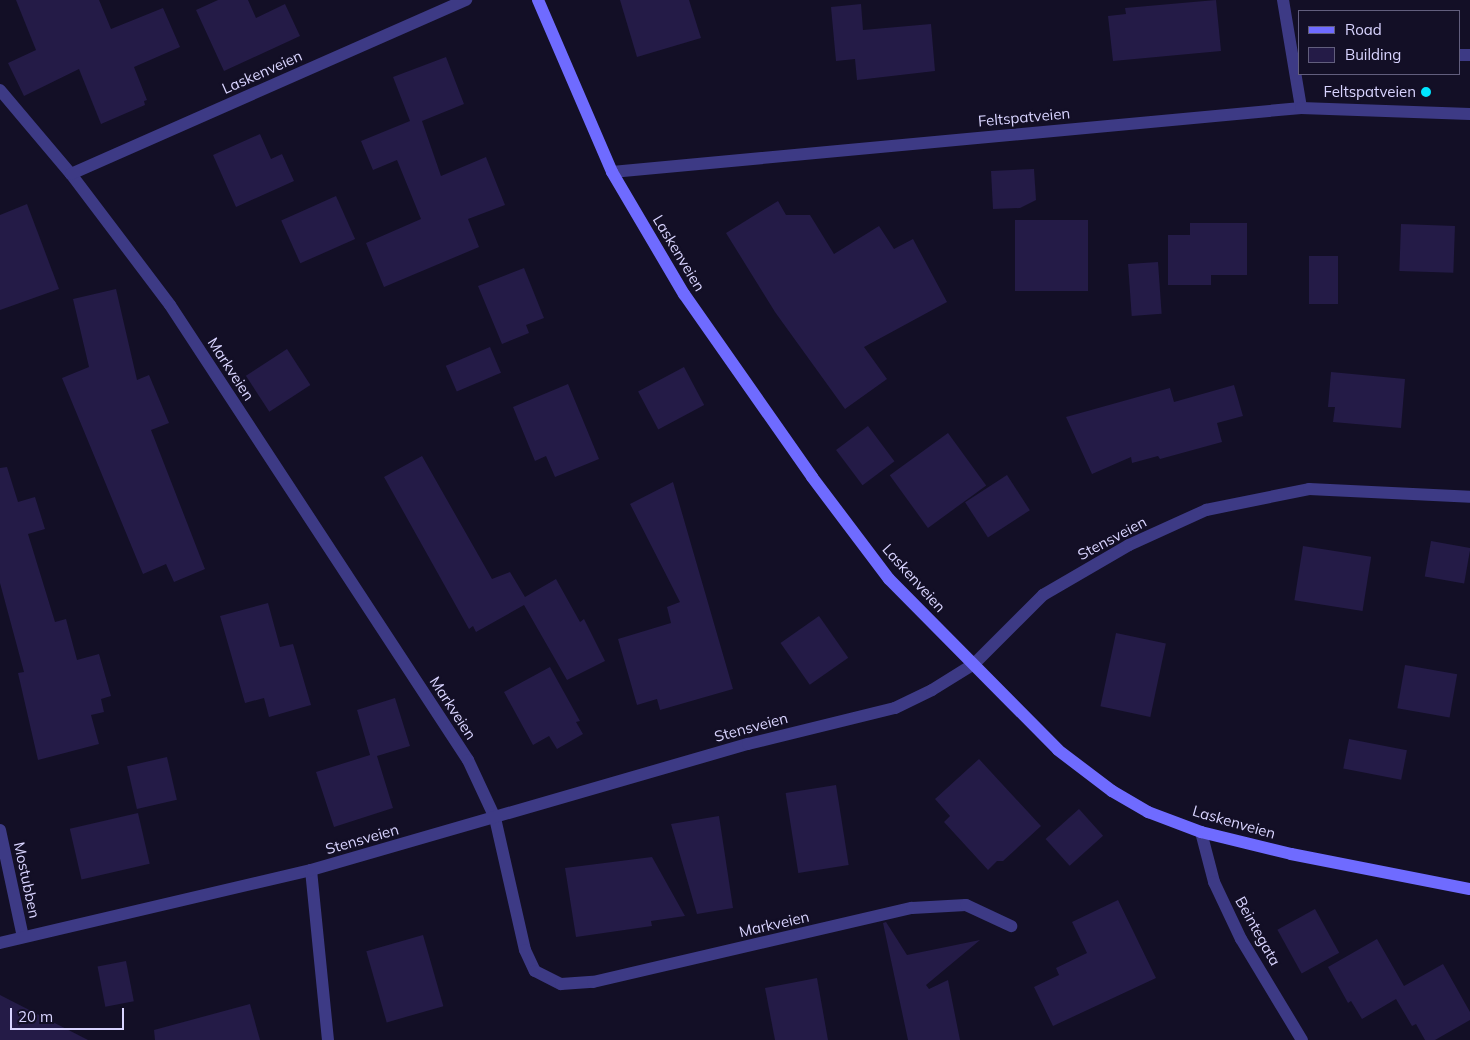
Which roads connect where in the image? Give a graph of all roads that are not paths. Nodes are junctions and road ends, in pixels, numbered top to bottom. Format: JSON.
{"nodes":[{"id":1,"x":466,"y":0,"type":"edge"},
{"id":2,"x":538,"y":0,"type":"edge"},
{"id":3,"x":1283,"y":0,"type":"edge"},
{"id":4,"x":1293,"y":34,"type":"edge"},
{"id":5,"x":0,"y":90,"type":"edge"},
{"id":6,"x":1301,"y":108,"type":"junction"},
{"id":7,"x":1470,"y":114,"type":"edge"},
{"id":8,"x":612,"y":172,"type":"junction"},
{"id":9,"x":71,"y":174,"type":"junction"},
{"id":10,"x":1470,"y":497,"type":"edge"},
{"id":11,"x":974,"y":664,"type":"junction"},
{"id":12,"x":495,"y":818,"type":"junction"},
{"id":13,"x":0,"y":830,"type":"edge"},
{"id":14,"x":1201,"y":832,"type":"junction"},
{"id":15,"x":2,"y":853,"type":"edge"},
{"id":16,"x":311,"y":870,"type":"junction"},
{"id":17,"x":1470,"y":889,"type":"edge"},
{"id":18,"x":1011,"y":926,"type":"dead end"},
{"id":19,"x":23,"y":937,"type":"junction"},
{"id":20,"x":0,"y":944,"type":"edge"},
{"id":21,"x":328,"y":1040,"type":"edge"},
{"id":22,"x":1302,"y":1040,"type":"edge"}],
"edges":[{"from":1,"to":9,"type":"street","name":"Laskenveien"},
{"from":2,"to":8,"type":"street","name":"Laskenveien"},
{"from":3,"to":4,"type":"street"},
{"from":4,"to":6,"type":"street"},
{"from":5,"to":9,"type":"street","name":"Markveien"},
{"from":6,"to":7,"type":"street","name":"Feltspatveien"},
{"from":6,"to":8,"type":"street","name":"Feltspatveien"},
{"from":8,"to":11,"type":"street","name":"Laskenveien"},
{"from":9,"to":12,"type":"street","name":"Markveien"},
{"from":10,"to":11,"type":"street","name":"Stensveien"},
{"from":11,"to":12,"type":"street","name":"Stensveien"},
{"from":11,"to":14,"type":"street","name":"Laskenveien"},
{"from":12,"to":16,"type":"street","name":"Stensveien"},
{"from":12,"to":18,"type":"street","name":"Markveien"},
{"from":13,"to":15,"type":"street","name":"Mostubben"},
{"from":14,"to":17,"type":"street","name":"Laskenveien"},
{"from":14,"to":22,"type":"street","name":"Beintegata"},
{"from":15,"to":19,"type":"street","name":"Mostubben"},
{"from":16,"to":19,"type":"street","name":"Stensveien"},
{"from":16,"to":21,"type":"street"},
{"from":19,"to":20,"type":"street","name":"Stensveien"}]}
